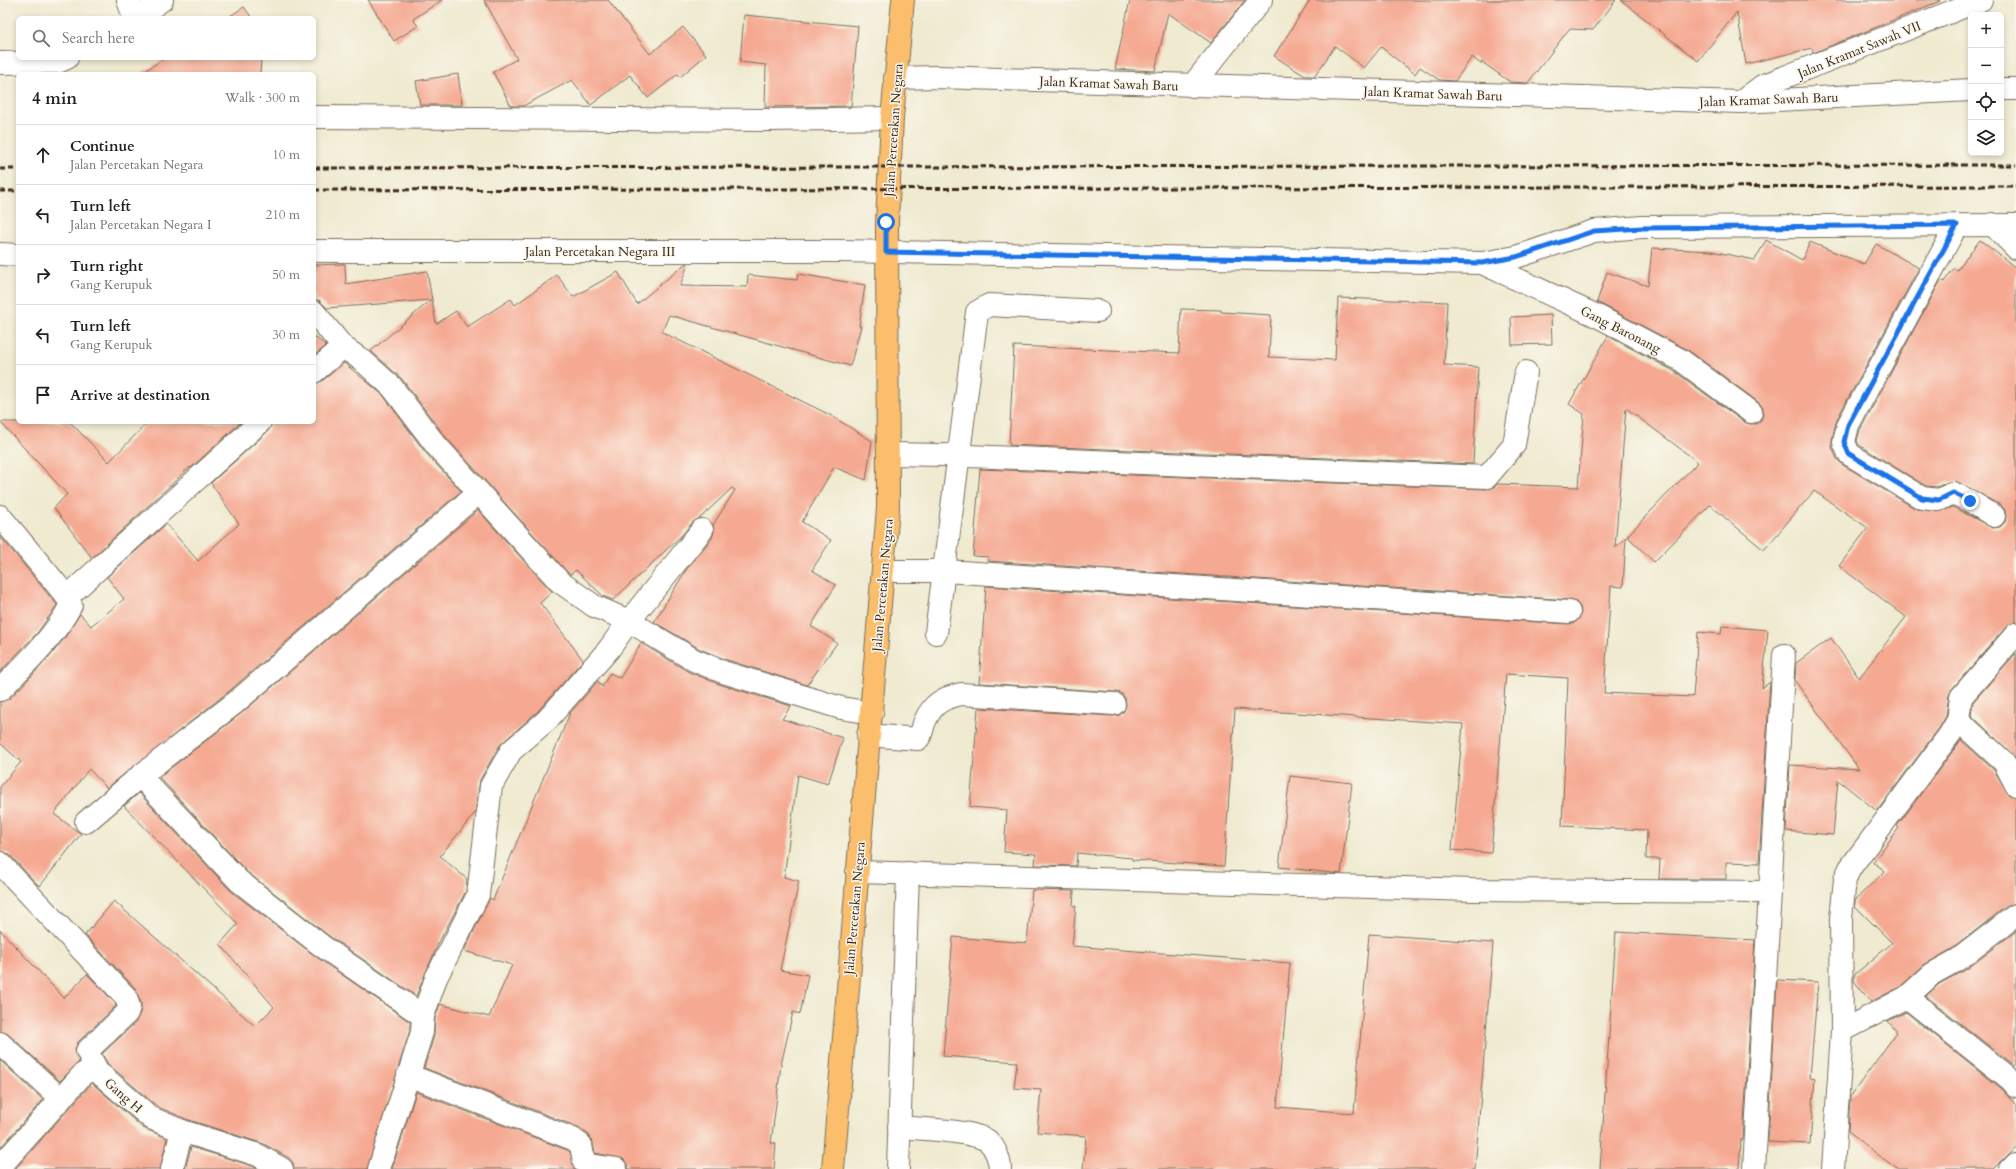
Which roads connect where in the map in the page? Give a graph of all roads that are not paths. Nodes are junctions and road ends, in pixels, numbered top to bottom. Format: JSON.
{"nodes":[{"id":1,"x":128,"y":0,"type":"edge"},
{"id":2,"x":162,"y":0,"type":"edge"},
{"id":3,"x":903,"y":0,"type":"edge"},
{"id":4,"x":1261,"y":0,"type":"edge"},
{"id":5,"x":1981,"y":0,"type":"edge"},
{"id":6,"x":133,"y":16,"type":"edge"},
{"id":7,"x":140,"y":16,"type":"edge"},
{"id":8,"x":0,"y":63,"type":"edge"},
{"id":9,"x":65,"y":65,"type":"edge"},
{"id":10,"x":895,"y":78,"type":"junction"},
{"id":11,"x":1192,"y":86,"type":"junction"},
{"id":12,"x":2004,"y":89,"type":"edge"},
{"id":13,"x":2016,"y":89,"type":"edge"},
{"id":14,"x":1968,"y":90,"type":"edge"},
{"id":15,"x":1741,"y":102,"type":"junction"},
{"id":16,"x":316,"y":116,"type":"edge"},
{"id":17,"x":892,"y":118,"type":"junction"},
{"id":18,"x":1992,"y":224,"type":"junction"},
{"id":19,"x":1957,"y":225,"type":"junction"},
{"id":20,"x":2016,"y":225,"type":"edge"},
{"id":21,"x":2016,"y":248,"type":"edge"},
{"id":22,"x":316,"y":252,"type":"edge"},
{"id":23,"x":886,"y":252,"type":"junction"},
{"id":24,"x":0,"y":254,"type":"edge"},
{"id":25,"x":16,"y":255,"type":"edge"},
{"id":26,"x":1482,"y":263,"type":"junction"},
{"id":27,"x":1098,"y":311,"type":"dead end"},
{"id":28,"x":316,"y":314,"type":"edge"},
{"id":29,"x":342,"y":347,"type":"junction"},
{"id":30,"x":316,"y":370,"type":"edge"},
{"id":31,"x":1526,"y":372,"type":"dead end"},
{"id":32,"x":1751,"y":412,"type":"dead end"},
{"id":33,"x":258,"y":424,"type":"edge"},
{"id":34,"x":888,"y":454,"type":"junction"},
{"id":35,"x":960,"y":456,"type":"junction"},
{"id":36,"x":478,"y":492,"type":"junction"},
{"id":37,"x":0,"y":516,"type":"edge"},
{"id":38,"x":1994,"y":516,"type":"dead end"},
{"id":39,"x":702,"y":530,"type":"dead end"},
{"id":40,"x":883,"y":571,"type":"junction"},
{"id":41,"x":945,"y":571,"type":"junction"},
{"id":42,"x":67,"y":597,"type":"junction"},
{"id":43,"x":1569,"y":612,"type":"dead end"},
{"id":44,"x":629,"y":621,"type":"junction"},
{"id":45,"x":936,"y":633,"type":"dead end"},
{"id":46,"x":2016,"y":634,"type":"edge"},
{"id":47,"x":1784,"y":655,"type":"dead end"},
{"id":48,"x":0,"y":690,"type":"edge"},
{"id":49,"x":1114,"y":704,"type":"dead end"},
{"id":50,"x":872,"y":714,"type":"junction"},
{"id":51,"x":1958,"y":720,"type":"junction"},
{"id":52,"x":868,"y":735,"type":"junction"},
{"id":53,"x":140,"y":776,"type":"junction"},
{"id":54,"x":2016,"y":785,"type":"edge"},
{"id":55,"x":86,"y":822,"type":"dead end"},
{"id":56,"x":0,"y":863,"type":"edge"},
{"id":57,"x":857,"y":872,"type":"junction"},
{"id":58,"x":908,"y":873,"type":"junction"},
{"id":59,"x":1770,"y":892,"type":"junction"},
{"id":60,"x":2016,"y":915,"type":"edge"},
{"id":61,"x":1907,"y":997,"type":"junction"},
{"id":62,"x":422,"y":1016,"type":"junction"},
{"id":63,"x":1842,"y":1031,"type":"junction"},
{"id":64,"x":0,"y":1043,"type":"edge"},
{"id":65,"x":98,"y":1072,"type":"junction"},
{"id":66,"x":408,"y":1075,"type":"junction"},
{"id":67,"x":2016,"y":1086,"type":"edge"},
{"id":68,"x":61,"y":1100,"type":"junction"},
{"id":69,"x":899,"y":1127,"type":"junction"},
{"id":70,"x":182,"y":1131,"type":"junction"},
{"id":71,"x":2016,"y":1163,"type":"edge"},
{"id":72,"x":0,"y":1167,"type":"edge"},
{"id":73,"x":172,"y":1169,"type":"edge"},
{"id":74,"x":282,"y":1169,"type":"edge"},
{"id":75,"x":379,"y":1169,"type":"edge"},
{"id":76,"x":616,"y":1169,"type":"edge"},
{"id":77,"x":833,"y":1169,"type":"edge"},
{"id":78,"x":898,"y":1169,"type":"edge"},
{"id":79,"x":1000,"y":1169,"type":"edge"},
{"id":80,"x":1754,"y":1169,"type":"edge"},
{"id":81,"x":1832,"y":1169,"type":"edge"},
{"id":82,"x":2010,"y":1169,"type":"edge"}],
"edges":[{"from":1,"to":6,"type":"street"},
{"from":2,"to":7,"type":"street"},
{"from":3,"to":10,"type":"main road","name":"Jalan Percetakan Negara"},
{"from":4,"to":11,"type":"street"},
{"from":5,"to":15,"type":"street","name":"Jalan Kramat Sawah VII"},
{"from":8,"to":9,"type":"street"},
{"from":10,"to":11,"type":"street","name":"Jalan Kramat Sawah Baru"},
{"from":10,"to":17,"type":"main road","name":"Jalan Percetakan Negara"},
{"from":11,"to":15,"type":"street","name":"Jalan Kramat Sawah Baru"},
{"from":12,"to":13,"type":"street"},
{"from":14,"to":15,"type":"street","name":"Jalan Kramat Sawah Baru"},
{"from":16,"to":17,"type":"street"},
{"from":17,"to":23,"type":"main road","name":"Jalan Percetakan Negara"},
{"from":18,"to":19,"type":"street"},
{"from":18,"to":20,"type":"street"},
{"from":18,"to":21,"type":"street"},
{"from":19,"to":26,"type":"street"},
{"from":19,"to":38,"type":"street"},
{"from":22,"to":23,"type":"street","name":"Jalan Percetakan Negara III"},
{"from":23,"to":26,"type":"street","name":"Jalan Percetakan Negara III"},
{"from":23,"to":34,"type":"main road","name":"Jalan Percetakan Negara"},
{"from":24,"to":25,"type":"street"},
{"from":26,"to":32,"type":"street","name":"Gang Baronang"},
{"from":27,"to":35,"type":"street"},
{"from":28,"to":29,"type":"street"},
{"from":29,"to":30,"type":"street"},
{"from":29,"to":36,"type":"street"},
{"from":31,"to":35,"type":"street"},
{"from":33,"to":42,"type":"street"},
{"from":34,"to":35,"type":"street"},
{"from":34,"to":40,"type":"main road","name":"Jalan Percetakan Negara"},
{"from":35,"to":41,"type":"street"},
{"from":36,"to":44,"type":"street"},
{"from":36,"to":53,"type":"street"},
{"from":37,"to":42,"type":"street"},
{"from":39,"to":44,"type":"street"},
{"from":40,"to":41,"type":"street"},
{"from":40,"to":50,"type":"main road","name":"Jalan Percetakan Negara"},
{"from":41,"to":43,"type":"street"},
{"from":41,"to":45,"type":"street"},
{"from":42,"to":48,"type":"street"},
{"from":44,"to":50,"type":"street"},
{"from":44,"to":62,"type":"street"},
{"from":46,"to":51,"type":"street"},
{"from":47,"to":59,"type":"street"},
{"from":49,"to":52,"type":"street"},
{"from":50,"to":52,"type":"main road","name":"Jalan Percetakan Negara"},
{"from":51,"to":54,"type":"street"},
{"from":51,"to":63,"type":"street"},
{"from":52,"to":57,"type":"main road","name":"Jalan Percetakan Negara"},
{"from":53,"to":55,"type":"street"},
{"from":53,"to":62,"type":"street"},
{"from":56,"to":65,"type":"street"},
{"from":57,"to":58,"type":"street"},
{"from":57,"to":77,"type":"main road","name":"Jalan Percetakan Negara"},
{"from":58,"to":59,"type":"street"},
{"from":58,"to":69,"type":"street"},
{"from":59,"to":80,"type":"street"},
{"from":60,"to":61,"type":"street"},
{"from":61,"to":63,"type":"street"},
{"from":61,"to":67,"type":"street"},
{"from":62,"to":66,"type":"street"},
{"from":63,"to":81,"type":"street"},
{"from":64,"to":68,"type":"street"},
{"from":65,"to":68,"type":"street","name":"Gang H"},
{"from":65,"to":70,"type":"street","name":"Gang H"},
{"from":66,"to":75,"type":"street"},
{"from":66,"to":76,"type":"street"},
{"from":68,"to":72,"type":"street","name":"Gang H"},
{"from":69,"to":78,"type":"street"},
{"from":69,"to":79,"type":"street"},
{"from":70,"to":73,"type":"street"},
{"from":70,"to":74,"type":"street","name":"Gang H"},
{"from":71,"to":82,"type":"street"}]}
